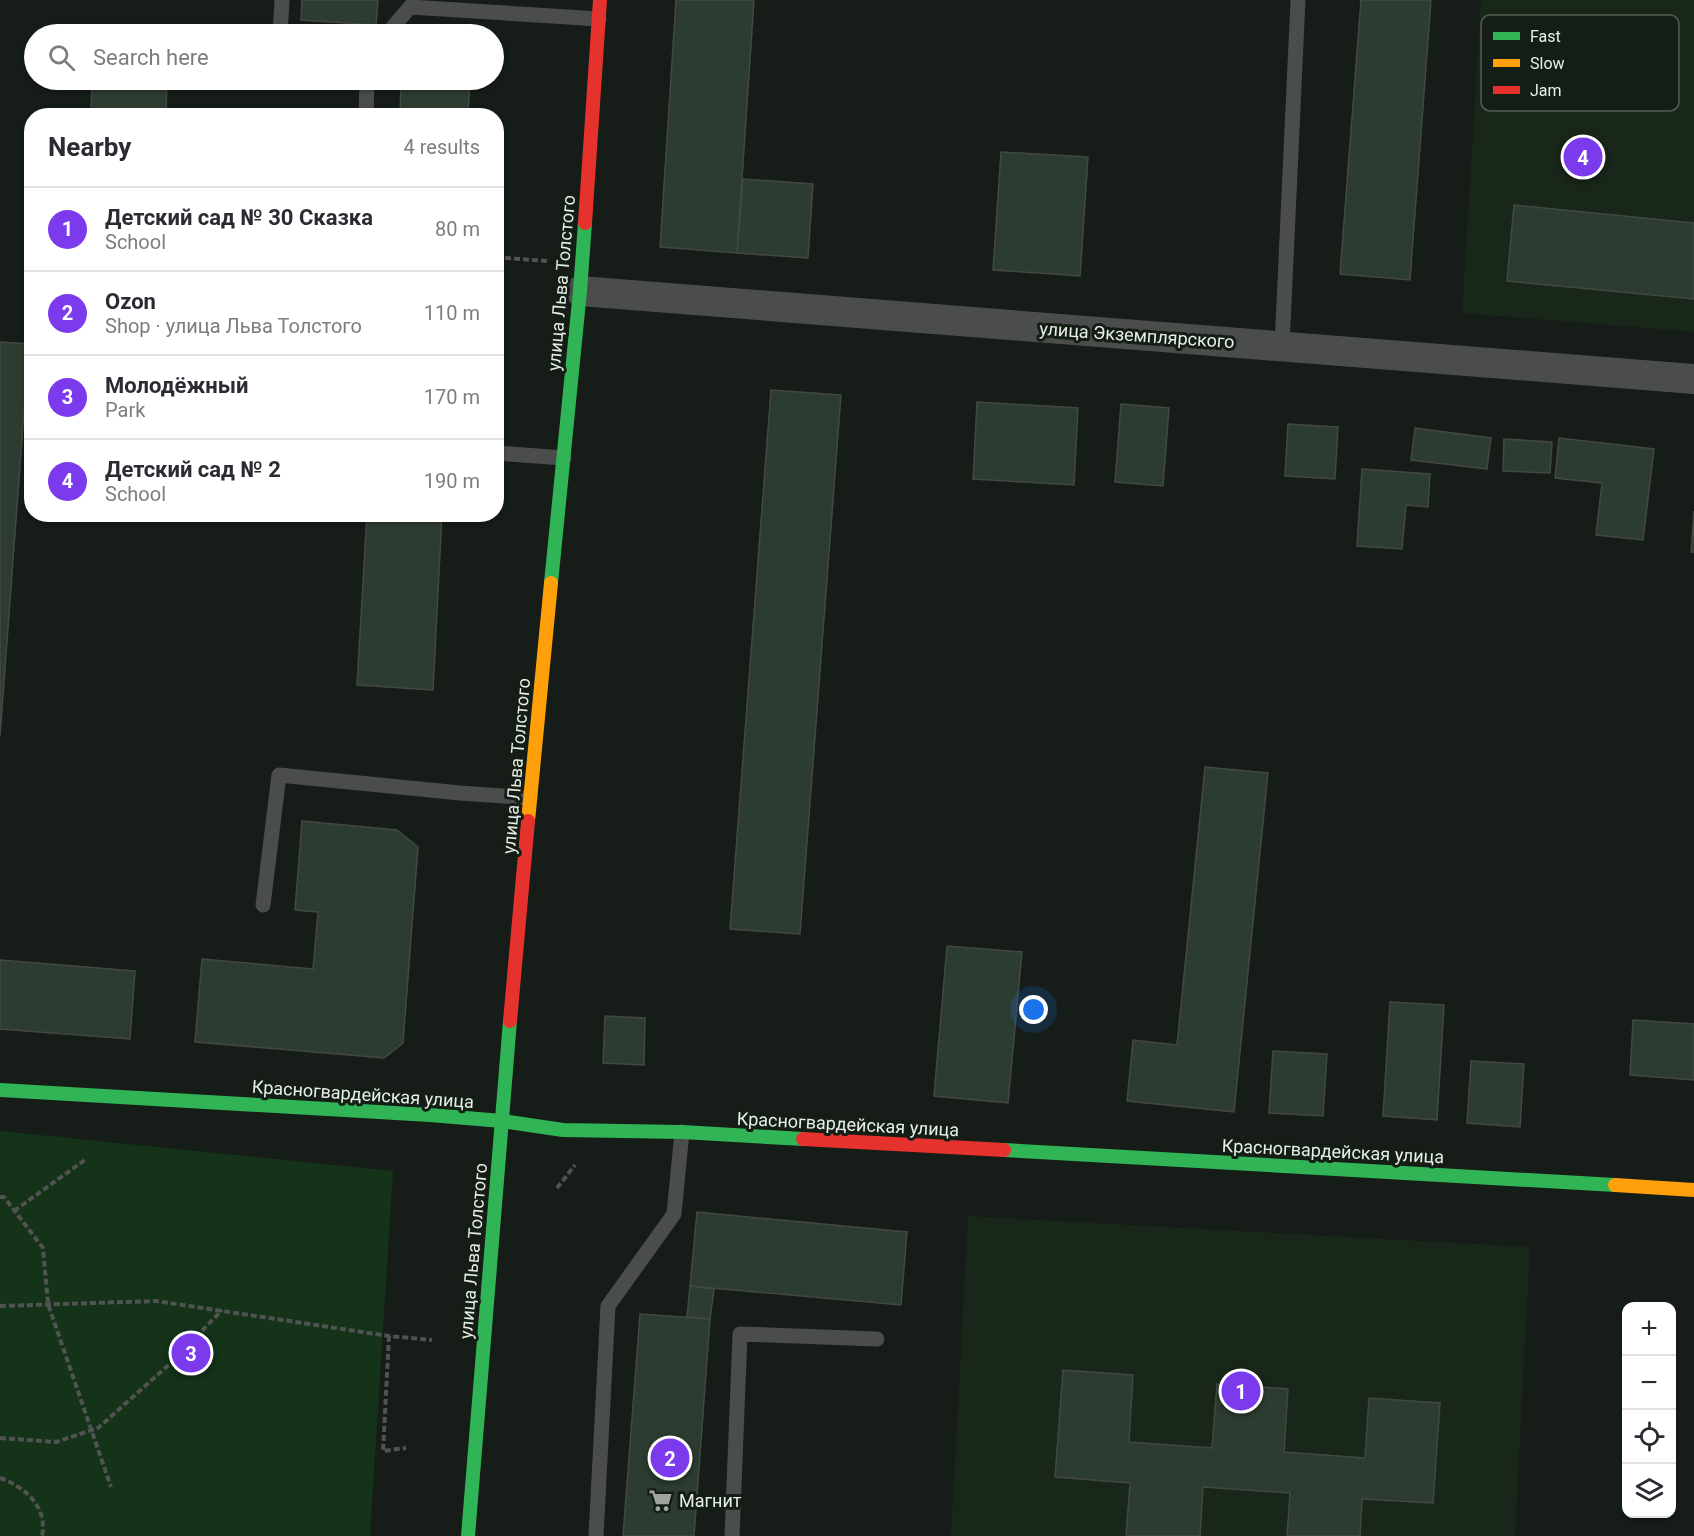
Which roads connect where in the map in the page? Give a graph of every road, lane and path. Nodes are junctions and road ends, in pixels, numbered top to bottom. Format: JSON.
{"nodes":[{"id":1,"x":282,"y":0,"type":"edge"},
{"id":2,"x":600,"y":0,"type":"edge"},
{"id":3,"x":1299,"y":0,"type":"edge"},
{"id":4,"x":599,"y":19,"type":"junction"},
{"id":5,"x":281,"y":24,"type":"edge"},
{"id":6,"x":396,"y":24,"type":"edge"},
{"id":7,"x":367,"y":90,"type":"edge"},
{"id":8,"x":366,"y":108,"type":"edge"},
{"id":9,"x":580,"y":291,"type":"junction"},
{"id":10,"x":1281,"y":346,"type":"junction"},
{"id":11,"x":1694,"y":379,"type":"edge"},
{"id":12,"x":504,"y":454,"type":"edge"},
{"id":13,"x":564,"y":458,"type":"junction"},
{"id":14,"x":530,"y":798,"type":"junction"},
{"id":15,"x":263,"y":905,"type":"dead end"},
{"id":16,"x":0,"y":1090,"type":"edge"},
{"id":17,"x":502,"y":1121,"type":"junction"},
{"id":18,"x":682,"y":1132,"type":"junction"},
{"id":19,"x":85,"y":1160,"type":"dead end"},
{"id":20,"x":1694,"y":1190,"type":"edge"},
{"id":21,"x":0,"y":1197,"type":"edge"},
{"id":22,"x":14,"y":1211,"type":"junction"},
{"id":23,"x":48,"y":1304,"type":"junction"},
{"id":24,"x":0,"y":1306,"type":"edge"},
{"id":25,"x":222,"y":1310,"type":"junction"},
{"id":26,"x":389,"y":1336,"type":"junction"},
{"id":27,"x":877,"y":1339,"type":"dead end"},
{"id":28,"x":432,"y":1340,"type":"dead end"},
{"id":29,"x":90,"y":1430,"type":"junction"},
{"id":30,"x":0,"y":1438,"type":"edge"},
{"id":31,"x":406,"y":1448,"type":"dead end"},
{"id":32,"x":0,"y":1478,"type":"edge"},
{"id":33,"x":111,"y":1487,"type":"dead end"},
{"id":34,"x":42,"y":1536,"type":"edge"},
{"id":35,"x":468,"y":1536,"type":"edge"},
{"id":36,"x":596,"y":1536,"type":"edge"},
{"id":37,"x":732,"y":1536,"type":"edge"}],
"edges":[{"from":1,"to":5,"type":"lane"},
{"from":2,"to":4,"type":"street","name":"улица Льва Толстого"},
{"from":3,"to":10,"type":"lane"},
{"from":4,"to":6,"type":"lane"},
{"from":4,"to":9,"type":"street","name":"улица Льва Толстого"},
{"from":7,"to":8,"type":"lane"},
{"from":9,"to":10,"type":"street","name":"улица Экземплярского"},
{"from":9,"to":13,"type":"street","name":"улица Льва Толстого"},
{"from":10,"to":11,"type":"street","name":"улица Экземплярского"},
{"from":12,"to":13,"type":"lane"},
{"from":13,"to":14,"type":"street","name":"улица Льва Толстого"},
{"from":14,"to":15,"type":"lane"},
{"from":14,"to":17,"type":"street","name":"улица Льва Толстого"},
{"from":16,"to":17,"type":"street","name":"Красногвардейская улица"},
{"from":17,"to":18,"type":"street","name":"Красногвардейская улица"},
{"from":17,"to":35,"type":"street","name":"улица Льва Толстого"},
{"from":18,"to":20,"type":"street","name":"Красногвардейская улица"},
{"from":18,"to":36,"type":"lane"},
{"from":19,"to":22,"type":"path"},
{"from":21,"to":22,"type":"path"},
{"from":22,"to":23,"type":"path"},
{"from":23,"to":24,"type":"path"},
{"from":23,"to":25,"type":"path"},
{"from":23,"to":29,"type":"path"},
{"from":25,"to":26,"type":"path"},
{"from":25,"to":29,"type":"path"},
{"from":26,"to":28,"type":"path"},
{"from":26,"to":31,"type":"path"},
{"from":27,"to":37,"type":"lane"},
{"from":29,"to":30,"type":"path"},
{"from":29,"to":33,"type":"path"},
{"from":32,"to":34,"type":"path"}]}
